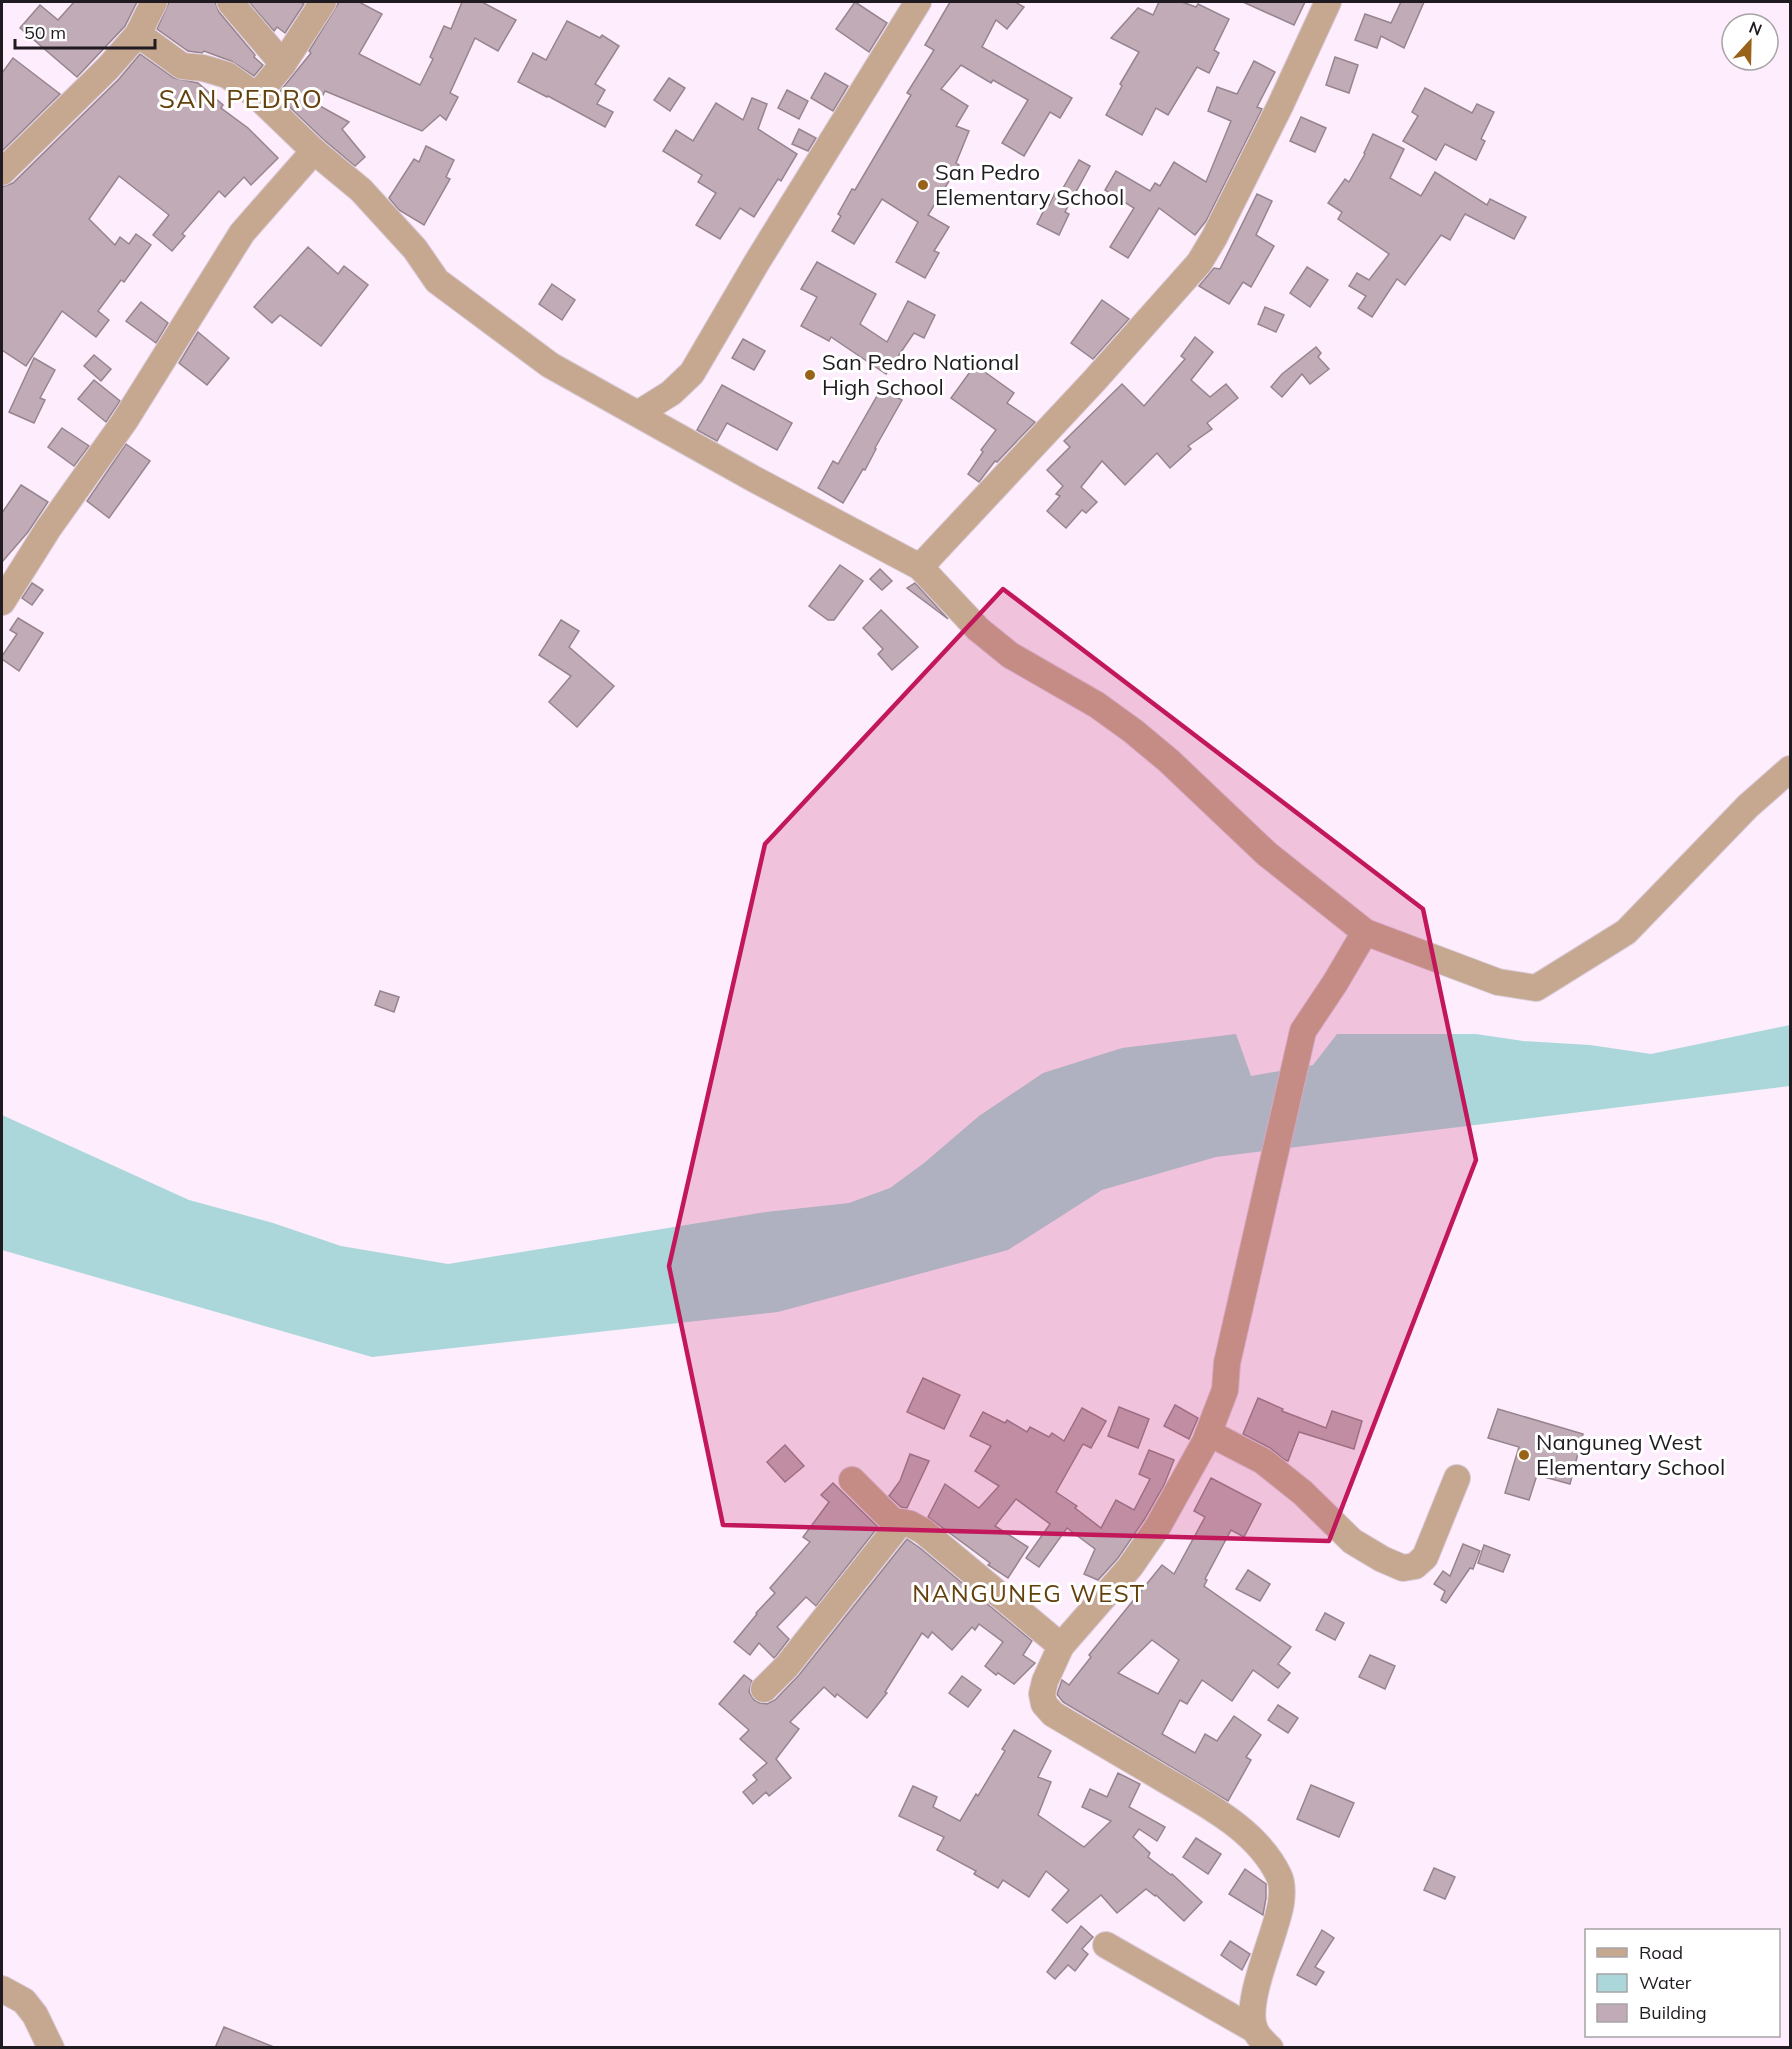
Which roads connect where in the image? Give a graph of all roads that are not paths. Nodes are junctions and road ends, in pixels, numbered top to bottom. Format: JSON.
{"nodes":[{"id":1,"x":154,"y":2,"type":"edge"},
{"id":2,"x":230,"y":2,"type":"edge"},
{"id":3,"x":323,"y":2,"type":"edge"},
{"id":4,"x":918,"y":2,"type":"edge"},
{"id":5,"x":1328,"y":2,"type":"edge"},
{"id":6,"x":138,"y":34,"type":"junction"},
{"id":7,"x":283,"y":64,"type":"junction"},
{"id":8,"x":257,"y":96,"type":"junction"},
{"id":9,"x":314,"y":151,"type":"junction"},
{"id":10,"x":2,"y":172,"type":"edge"},
{"id":11,"x":639,"y":413,"type":"junction"},
{"id":12,"x":920,"y":567,"type":"junction"},
{"id":13,"x":2,"y":602,"type":"edge"},
{"id":14,"x":1791,"y":770,"type":"edge"},
{"id":15,"x":1365,"y":932,"type":"junction"},
{"id":16,"x":1209,"y":1433,"type":"junction"},
{"id":17,"x":1457,"y":1478,"type":"dead end"},
{"id":18,"x":852,"y":1480,"type":"dead end"},
{"id":19,"x":897,"y":1525,"type":"junction"},
{"id":20,"x":1061,"y":1646,"type":"junction"},
{"id":21,"x":764,"y":1689,"type":"dead end"},
{"id":22,"x":1106,"y":1945,"type":"dead end"},
{"id":23,"x":2,"y":1989,"type":"edge"},
{"id":24,"x":1263,"y":2039,"type":"edge"},
{"id":25,"x":51,"y":2048,"type":"edge"}],
"edges":[{"from":1,"to":6,"type":"street"},
{"from":2,"to":7,"type":"street"},
{"from":3,"to":7,"type":"street"},
{"from":4,"to":11,"type":"street"},
{"from":5,"to":12,"type":"street"},
{"from":6,"to":8,"type":"street"},
{"from":6,"to":10,"type":"street"},
{"from":7,"to":8,"type":"street"},
{"from":8,"to":9,"type":"street"},
{"from":9,"to":11,"type":"street"},
{"from":9,"to":13,"type":"street"},
{"from":11,"to":12,"type":"street"},
{"from":12,"to":15,"type":"street"},
{"from":14,"to":15,"type":"street"},
{"from":15,"to":16,"type":"street"},
{"from":16,"to":17,"type":"street"},
{"from":16,"to":20,"type":"street"},
{"from":18,"to":19,"type":"street"},
{"from":19,"to":20,"type":"street"},
{"from":19,"to":21,"type":"street"},
{"from":20,"to":24,"type":"street"},
{"from":22,"to":24,"type":"street"},
{"from":23,"to":25,"type":"street"}]}
